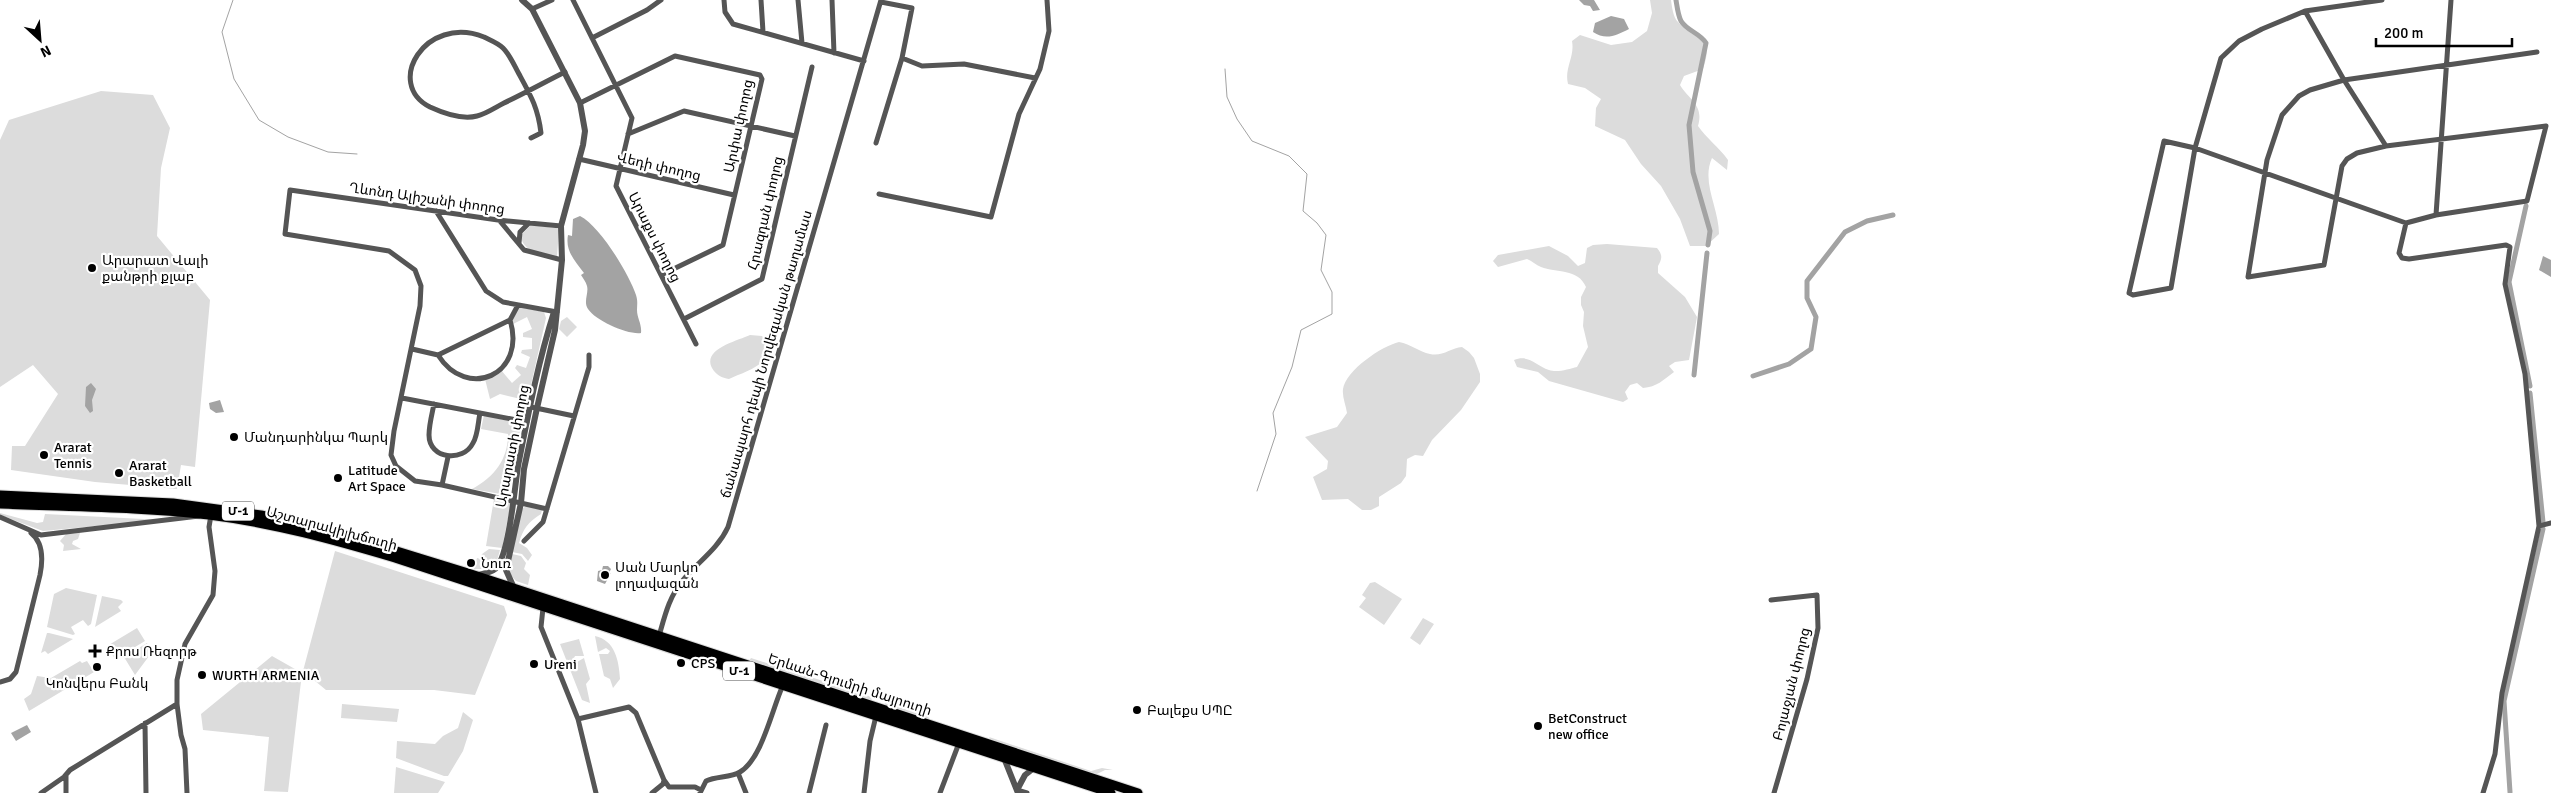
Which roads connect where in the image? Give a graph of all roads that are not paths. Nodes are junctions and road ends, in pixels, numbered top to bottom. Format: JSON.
{"nodes":[{"id":1,"x":522,"y":0,"type":"edge"},
{"id":2,"x":552,"y":0,"type":"edge"},
{"id":3,"x":573,"y":0,"type":"edge"},
{"id":4,"x":660,"y":0,"type":"edge"},
{"id":5,"x":724,"y":0,"type":"edge"},
{"id":6,"x":761,"y":0,"type":"edge"},
{"id":7,"x":798,"y":0,"type":"edge"},
{"id":8,"x":832,"y":0,"type":"edge"},
{"id":9,"x":1047,"y":0,"type":"edge"},
{"id":10,"x":2382,"y":0,"type":"edge"},
{"id":11,"x":2451,"y":0,"type":"edge"},
{"id":12,"x":881,"y":1,"type":"edge"},
{"id":13,"x":532,"y":9,"type":"junction"},
{"id":14,"x":2305,"y":11,"type":"junction"},
{"id":15,"x":763,"y":32,"type":"junction"},
{"id":16,"x":592,"y":38,"type":"junction"},
{"id":17,"x":802,"y":43,"type":"junction"},
{"id":18,"x":2537,"y":52,"type":"dead end"},
{"id":19,"x":834,"y":53,"type":"junction"},
{"id":20,"x":902,"y":58,"type":"junction"},
{"id":21,"x":864,"y":61,"type":"junction"},
{"id":22,"x":2446,"y":66,"type":"junction"},
{"id":23,"x":812,"y":67,"type":"dead end"},
{"id":24,"x":565,"y":72,"type":"junction"},
{"id":25,"x":1035,"y":78,"type":"junction"},
{"id":26,"x":2344,"y":80,"type":"junction"},
{"id":27,"x":616,"y":85,"type":"junction"},
{"id":28,"x":528,"y":91,"type":"junction"},
{"id":29,"x":580,"y":103,"type":"junction"},
{"id":30,"x":751,"y":126,"type":"junction"},
{"id":31,"x":628,"y":134,"type":"junction"},
{"id":32,"x":795,"y":136,"type":"junction"},
{"id":33,"x":531,"y":138,"type":"dead end"},
{"id":34,"x":2442,"y":139,"type":"junction"},
{"id":35,"x":876,"y":143,"type":"dead end"},
{"id":36,"x":2386,"y":146,"type":"junction"},
{"id":37,"x":2195,"y":148,"type":"junction"},
{"id":38,"x":578,"y":159,"type":"junction"},
{"id":39,"x":619,"y":169,"type":"junction"},
{"id":40,"x":2264,"y":174,"type":"junction"},
{"id":41,"x":879,"y":194,"type":"dead end"},
{"id":42,"x":734,"y":195,"type":"junction"},
{"id":43,"x":2336,"y":198,"type":"junction"},
{"id":44,"x":436,"y":211,"type":"junction"},
{"id":45,"x":2436,"y":215,"type":"junction"},
{"id":46,"x":498,"y":220,"type":"junction"},
{"id":47,"x":2406,"y":222,"type":"junction"},
{"id":48,"x":529,"y":223,"type":"junction"},
{"id":49,"x":562,"y":226,"type":"junction"},
{"id":50,"x":518,"y":243,"type":"junction"},
{"id":51,"x":562,"y":260,"type":"junction"},
{"id":52,"x":661,"y":275,"type":"junction"},
{"id":53,"x":518,"y":305,"type":"junction"},
{"id":54,"x":556,"y":310,"type":"junction"},
{"id":55,"x":684,"y":319,"type":"junction"},
{"id":56,"x":510,"y":320,"type":"junction"},
{"id":57,"x":696,"y":344,"type":"dead end"},
{"id":58,"x":412,"y":350,"type":"junction"},
{"id":59,"x":438,"y":355,"type":"junction"},
{"id":60,"x":589,"y":356,"type":"dead end"},
{"id":61,"x":402,"y":398,"type":"junction"},
{"id":62,"x":434,"y":404,"type":"junction"},
{"id":63,"x":534,"y":408,"type":"junction"},
{"id":64,"x":480,"y":413,"type":"junction"},
{"id":65,"x":574,"y":416,"type":"junction"},
{"id":66,"x":528,"y":422,"type":"junction"},
{"id":67,"x":448,"y":457,"type":"junction"},
{"id":68,"x":442,"y":485,"type":"junction"},
{"id":69,"x":0,"y":495,"type":"edge"},
{"id":70,"x":518,"y":502,"type":"junction"},
{"id":71,"x":0,"y":504,"type":"edge"},
{"id":72,"x":547,"y":509,"type":"junction"},
{"id":73,"x":207,"y":515,"type":"junction"},
{"id":74,"x":0,"y":516,"type":"edge"},
{"id":75,"x":2551,"y":523,"type":"edge"},
{"id":76,"x":2539,"y":526,"type":"junction"},
{"id":77,"x":22,"y":527,"type":"junction"},
{"id":78,"x":524,"y":541,"type":"dead end"},
{"id":79,"x":396,"y":554,"type":"junction"},
{"id":80,"x":473,"y":578,"type":"junction"},
{"id":81,"x":514,"y":588,"type":"junction"},
{"id":82,"x":1771,"y":600,"type":"dead end"},
{"id":83,"x":543,"y":608,"type":"junction"},
{"id":84,"x":560,"y":608,"type":"junction"},
{"id":85,"x":659,"y":636,"type":"junction"},
{"id":86,"x":730,"y":664,"type":"junction"},
{"id":87,"x":0,"y":682,"type":"edge"},
{"id":88,"x":783,"y":685,"type":"junction"},
{"id":89,"x":177,"y":704,"type":"junction"},
{"id":90,"x":876,"y":716,"type":"junction"},
{"id":91,"x":578,"y":719,"type":"junction"},
{"id":92,"x":145,"y":723,"type":"junction"},
{"id":93,"x":826,"y":726,"type":"dead end"},
{"id":94,"x":959,"y":743,"type":"junction"},
{"id":95,"x":1004,"y":758,"type":"junction"},
{"id":96,"x":1034,"y":768,"type":"junction"},
{"id":97,"x":738,"y":774,"type":"junction"},
{"id":98,"x":66,"y":775,"type":"junction"},
{"id":99,"x":664,"y":780,"type":"junction"},
{"id":100,"x":701,"y":792,"type":"edge"},
{"id":101,"x":1017,"y":792,"type":"edge"},
{"id":102,"x":41,"y":793,"type":"edge"},
{"id":103,"x":66,"y":793,"type":"edge"},
{"id":104,"x":146,"y":793,"type":"edge"},
{"id":105,"x":187,"y":793,"type":"edge"},
{"id":106,"x":596,"y":793,"type":"edge"},
{"id":107,"x":652,"y":793,"type":"edge"},
{"id":108,"x":746,"y":793,"type":"edge"},
{"id":109,"x":809,"y":793,"type":"edge"},
{"id":110,"x":864,"y":793,"type":"edge"},
{"id":111,"x":940,"y":793,"type":"edge"},
{"id":112,"x":1027,"y":793,"type":"edge"},
{"id":113,"x":1111,"y":793,"type":"edge"},
{"id":114,"x":1138,"y":793,"type":"edge"},
{"id":115,"x":1774,"y":793,"type":"edge"},
{"id":116,"x":2483,"y":793,"type":"edge"}],
"edges":[{"from":1,"to":13,"type":"street","name":"Արարատի փողոց"},
{"from":2,"to":13,"type":"street"},
{"from":3,"to":16,"type":"street","name":"Արաքս փողոց"},
{"from":4,"to":16,"type":"street"},
{"from":5,"to":15,"type":"street"},
{"from":6,"to":15,"type":"street"},
{"from":7,"to":17,"type":"street"},
{"from":8,"to":19,"type":"street"},
{"from":9,"to":25,"type":"street"},
{"from":10,"to":14,"type":"street"},
{"from":11,"to":22,"type":"street"},
{"from":12,"to":20,"type":"street"},
{"from":12,"to":21,"type":"street","name":"ճանապարհ դեպի Նորվեգական թաղամաս"},
{"from":13,"to":24,"type":"street","name":"Արարատի փողոց"},
{"from":14,"to":26,"type":"street"},
{"from":14,"to":37,"type":"street"},
{"from":15,"to":17,"type":"street"},
{"from":16,"to":27,"type":"street","name":"Արաքս փողոց"},
{"from":17,"to":19,"type":"street"},
{"from":18,"to":22,"type":"street"},
{"from":19,"to":21,"type":"street"},
{"from":20,"to":25,"type":"street"},
{"from":20,"to":35,"type":"street"},
{"from":21,"to":85,"type":"street","name":"ճանապարհ դեպի Նորվեգական թաղամաս"},
{"from":22,"to":26,"type":"street"},
{"from":22,"to":34,"type":"street"},
{"from":23,"to":32,"type":"street","name":"Հրազդան փողոց"},
{"from":24,"to":28,"type":"street"},
{"from":24,"to":29,"type":"street","name":"Արարատի փողոց"},
{"from":25,"to":41,"type":"street"},
{"from":26,"to":36,"type":"street"},
{"from":26,"to":40,"type":"street"},
{"from":27,"to":29,"type":"street","name":"Արփա փողոց"},
{"from":27,"to":30,"type":"street","name":"Արփա փողոց"},
{"from":27,"to":31,"type":"street","name":"Արաքս փողոց"},
{"from":28,"to":28,"type":"street"},
{"from":28,"to":33,"type":"street"},
{"from":29,"to":38,"type":"street","name":"Արարատի փողոց"},
{"from":30,"to":31,"type":"street"},
{"from":30,"to":32,"type":"street"},
{"from":30,"to":42,"type":"street","name":"Արփա փողոց"},
{"from":31,"to":39,"type":"street","name":"Արաքս փողոց"},
{"from":32,"to":55,"type":"street","name":"Հրազդան փողոց"},
{"from":34,"to":36,"type":"street"},
{"from":34,"to":45,"type":"street"},
{"from":34,"to":45,"type":"street"},
{"from":36,"to":43,"type":"street"},
{"from":37,"to":37,"type":"street"},
{"from":37,"to":40,"type":"street"},
{"from":38,"to":39,"type":"street","name":"Վեդի փողոց"},
{"from":38,"to":49,"type":"street","name":"Արարատի փողոց"},
{"from":39,"to":42,"type":"street","name":"Վեդի փողոց"},
{"from":39,"to":52,"type":"street","name":"Արաքս փողոց"},
{"from":40,"to":43,"type":"street"},
{"from":40,"to":43,"type":"street"},
{"from":42,"to":52,"type":"street","name":"Արփա փողոց"},
{"from":43,"to":47,"type":"street"},
{"from":44,"to":46,"type":"street","name":"Ղևոնդ Ալիշանի փողոց"},
{"from":44,"to":53,"type":"street"},
{"from":44,"to":58,"type":"street","name":"Ղևոնդ Ալիշանի փողոց"},
{"from":45,"to":47,"type":"street"},
{"from":46,"to":48,"type":"street","name":"Ղևոնդ Ալիշանի փողոց"},
{"from":46,"to":50,"type":"street"},
{"from":47,"to":76,"type":"street"},
{"from":48,"to":49,"type":"street","name":"Ղևոնդ Ալիշանի փողոց"},
{"from":48,"to":50,"type":"street"},
{"from":49,"to":51,"type":"street","name":"Արարատի փողոց"},
{"from":50,"to":51,"type":"street"},
{"from":51,"to":54,"type":"street","name":"Արարատի փողոց"},
{"from":52,"to":55,"type":"street","name":"Արաքս փողոց"},
{"from":53,"to":54,"type":"street"},
{"from":53,"to":56,"type":"street"},
{"from":54,"to":63,"type":"street","name":"Արարատի փողոց"},
{"from":55,"to":57,"type":"street","name":"Արաքս փողոց"},
{"from":56,"to":59,"type":"street"},
{"from":56,"to":59,"type":"street"},
{"from":58,"to":59,"type":"street"},
{"from":58,"to":61,"type":"street"},
{"from":60,"to":65,"type":"street"},
{"from":61,"to":62,"type":"street"},
{"from":61,"to":68,"type":"street"},
{"from":62,"to":64,"type":"street"},
{"from":62,"to":67,"type":"street"},
{"from":63,"to":65,"type":"street"},
{"from":63,"to":66,"type":"street","name":"Արարատի փողոց"},
{"from":63,"to":70,"type":"street","name":"Արարատի փողոց"},
{"from":64,"to":66,"type":"street"},
{"from":64,"to":67,"type":"street"},
{"from":65,"to":72,"type":"street"},
{"from":66,"to":70,"type":"street","name":"Արարատի փողոց"},
{"from":67,"to":68,"type":"street"},
{"from":68,"to":70,"type":"street"},
{"from":69,"to":79,"type":"highway","name":"Աշտարակի խճուղի","number":"Մ-1"},
{"from":70,"to":72,"type":"street"},
{"from":70,"to":80,"type":"street","name":"Արարատի փողոց"},
{"from":70,"to":81,"type":"street","name":"Արարատի փողոց"},
{"from":71,"to":73,"type":"highway","name":"Աշտարակի խճուղի","number":"Մ-1"},
{"from":72,"to":78,"type":"street"},
{"from":73,"to":77,"type":"street"},
{"from":73,"to":79,"type":"highway","name":"Աշտարակի խճուղի","number":"Մ-1"},
{"from":73,"to":89,"type":"street"},
{"from":74,"to":77,"type":"street"},
{"from":75,"to":76,"type":"street"},
{"from":76,"to":116,"type":"street"},
{"from":77,"to":87,"type":"street"},
{"from":79,"to":80,"type":"highway","name":"Աշտարակի խճուղի","number":"Մ-1"},
{"from":79,"to":80,"type":"highway","name":"Աշտարակի խճուղի","number":"Մ-1"},
{"from":80,"to":81,"type":"highway","name":"Երևան-Գյումրի մայրուղի","number":"Մ-1"},
{"from":80,"to":83,"type":"highway","name":"Երևան-Գյումրի մայրուղի","number":"Մ-1"},
{"from":81,"to":84,"type":"highway","name":"Երևան-Գյումրի մայրուղի","number":"Մ-1"},
{"from":82,"to":115,"type":"street","name":"Բոյաջյան փողոց"},
{"from":83,"to":84,"type":"highway","name":"Երևան-Գյումրի մայրուղի","number":"Մ-1"},
{"from":83,"to":91,"type":"street"},
{"from":84,"to":85,"type":"highway","name":"Երևան-Գյումրի մայրուղի","number":"Մ-1"},
{"from":84,"to":86,"type":"highway","name":"Երևան-Գյումրի մայրուղի","number":"Մ-1"},
{"from":85,"to":86,"type":"highway","name":"Երևան-Գյումրի մայրուղի","number":"Մ-1"},
{"from":86,"to":88,"type":"highway","name":"Երևան-Գյումրի մայրուղի","number":"Մ-1"},
{"from":86,"to":114,"type":"highway","name":"Երևան-Գյումրի մայրուղի","number":"Մ-1"},
{"from":88,"to":90,"type":"highway","name":"Երևան-Գյումրի մայրուղի","number":"Մ-1"},
{"from":88,"to":97,"type":"street"},
{"from":89,"to":92,"type":"street"},
{"from":89,"to":105,"type":"street"},
{"from":90,"to":94,"type":"highway","name":"Երևան-Գյումրի մայրուղի","number":"Մ-1"},
{"from":90,"to":110,"type":"street"},
{"from":91,"to":99,"type":"street"},
{"from":91,"to":106,"type":"street"},
{"from":92,"to":98,"type":"street"},
{"from":92,"to":104,"type":"street"},
{"from":93,"to":109,"type":"street"},
{"from":94,"to":95,"type":"highway","name":"Երևան-Գյումրի մայրուղի","number":"Մ-1"},
{"from":94,"to":111,"type":"street"},
{"from":95,"to":96,"type":"highway","name":"Երևան-Գյումրի մայրուղի","number":"Մ-1"},
{"from":95,"to":101,"type":"street"},
{"from":96,"to":101,"type":"street"},
{"from":96,"to":113,"type":"highway","name":"Երևան-Գյումրի մայրուղի","number":"Մ-1"},
{"from":97,"to":100,"type":"street"},
{"from":97,"to":108,"type":"street"},
{"from":98,"to":102,"type":"street"},
{"from":98,"to":103,"type":"street"},
{"from":99,"to":100,"type":"street"},
{"from":99,"to":107,"type":"street"},
{"from":101,"to":112,"type":"street"}]}
